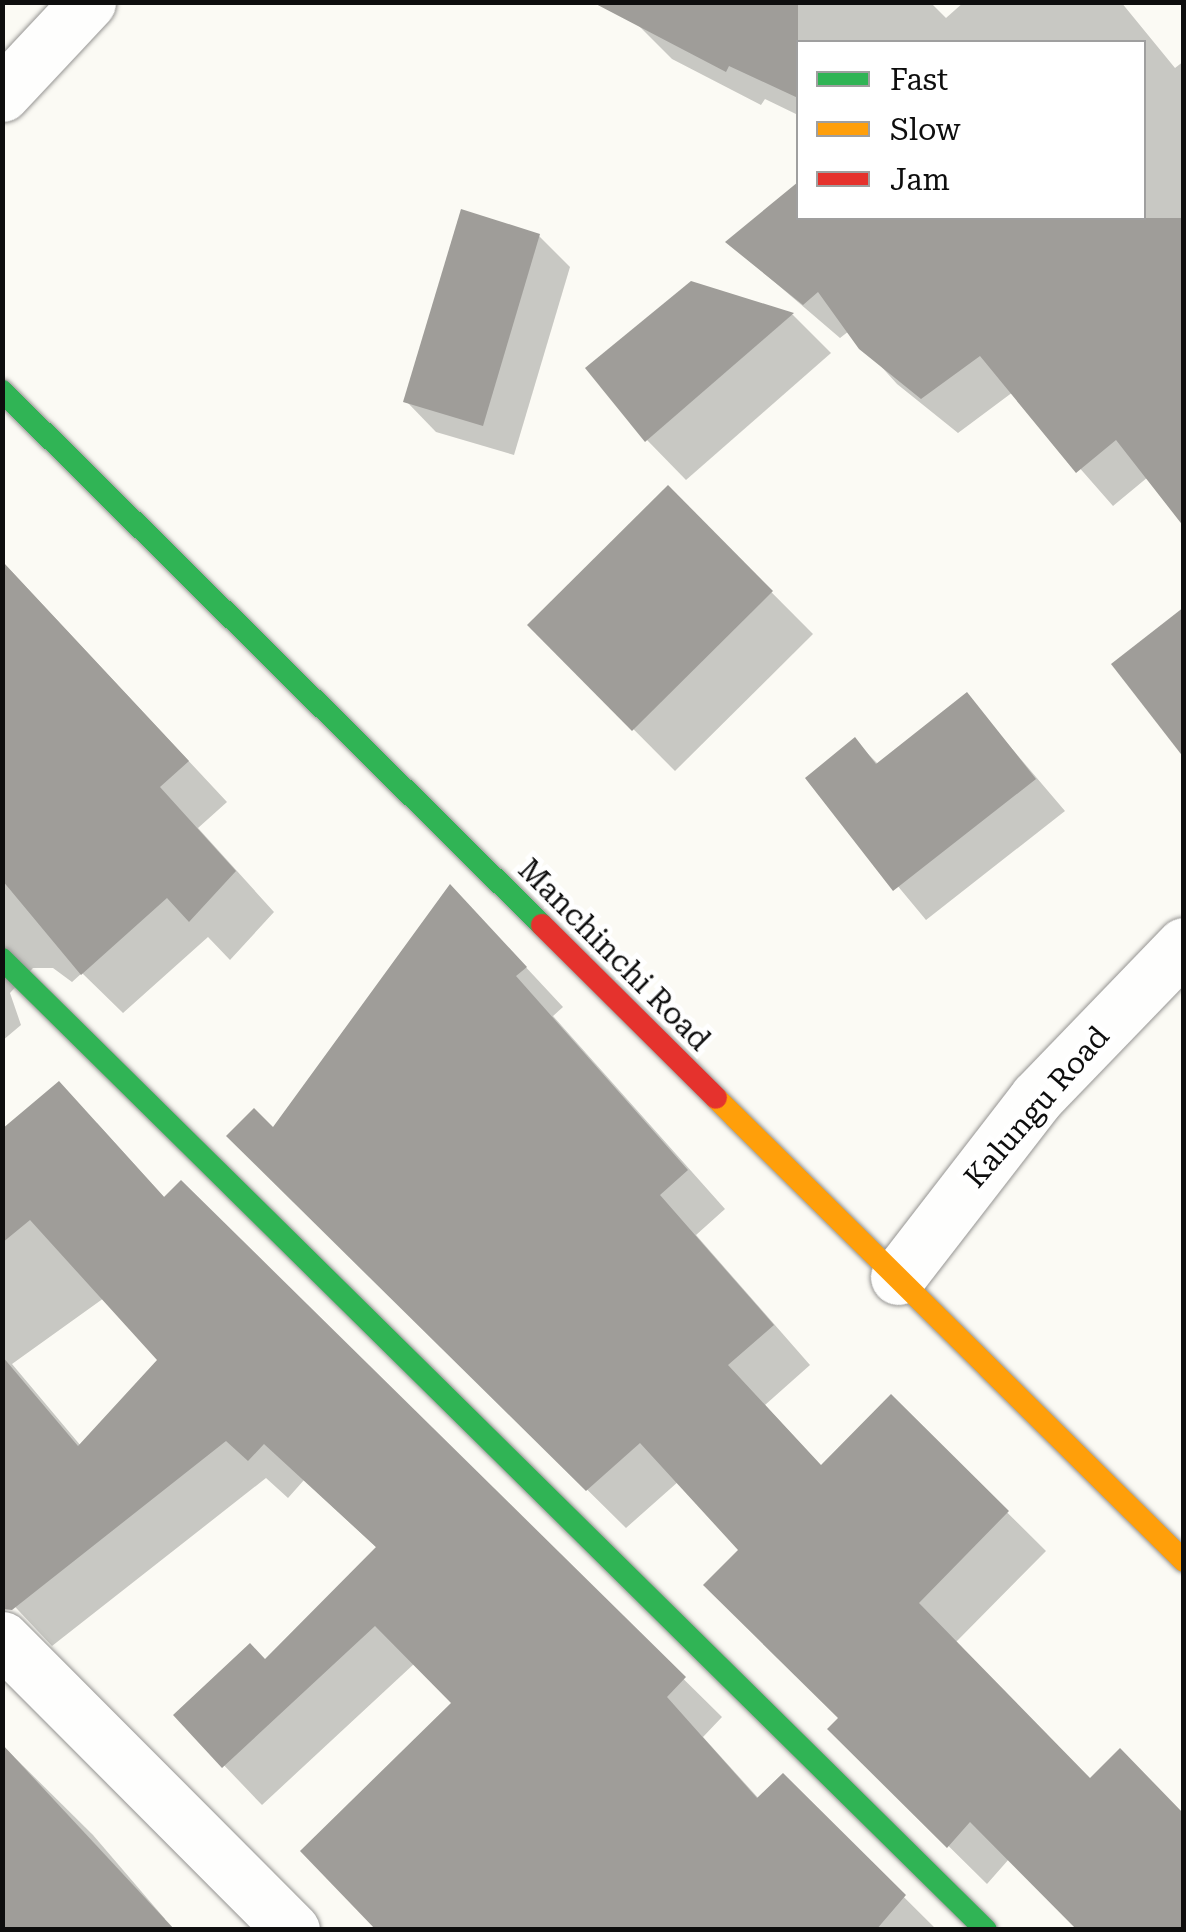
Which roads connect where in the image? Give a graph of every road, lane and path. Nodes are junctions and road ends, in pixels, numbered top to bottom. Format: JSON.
{"nodes":[{"id":1,"x":88,"y":2,"type":"edge"},
{"id":2,"x":2,"y":94,"type":"edge"},
{"id":3,"x":2,"y":390,"type":"edge"},
{"id":4,"x":1184,"y":944,"type":"edge"},
{"id":5,"x":2,"y":959,"type":"edge"},
{"id":6,"x":898,"y":1277,"type":"junction"},
{"id":7,"x":1184,"y":1561,"type":"edge"},
{"id":8,"x":2,"y":1638,"type":"edge"},
{"id":9,"x":292,"y":1930,"type":"edge"},
{"id":10,"x":986,"y":1930,"type":"edge"}],
"edges":[{"from":1,"to":2,"type":"street"},
{"from":3,"to":6,"type":"main road","name":"Manchinchi Road"},
{"from":4,"to":6,"type":"street","name":"Kalungu Road"},
{"from":5,"to":10,"type":"main road"},
{"from":6,"to":7,"type":"main road","name":"Manchinchi Road"},
{"from":8,"to":9,"type":"street"}]}
